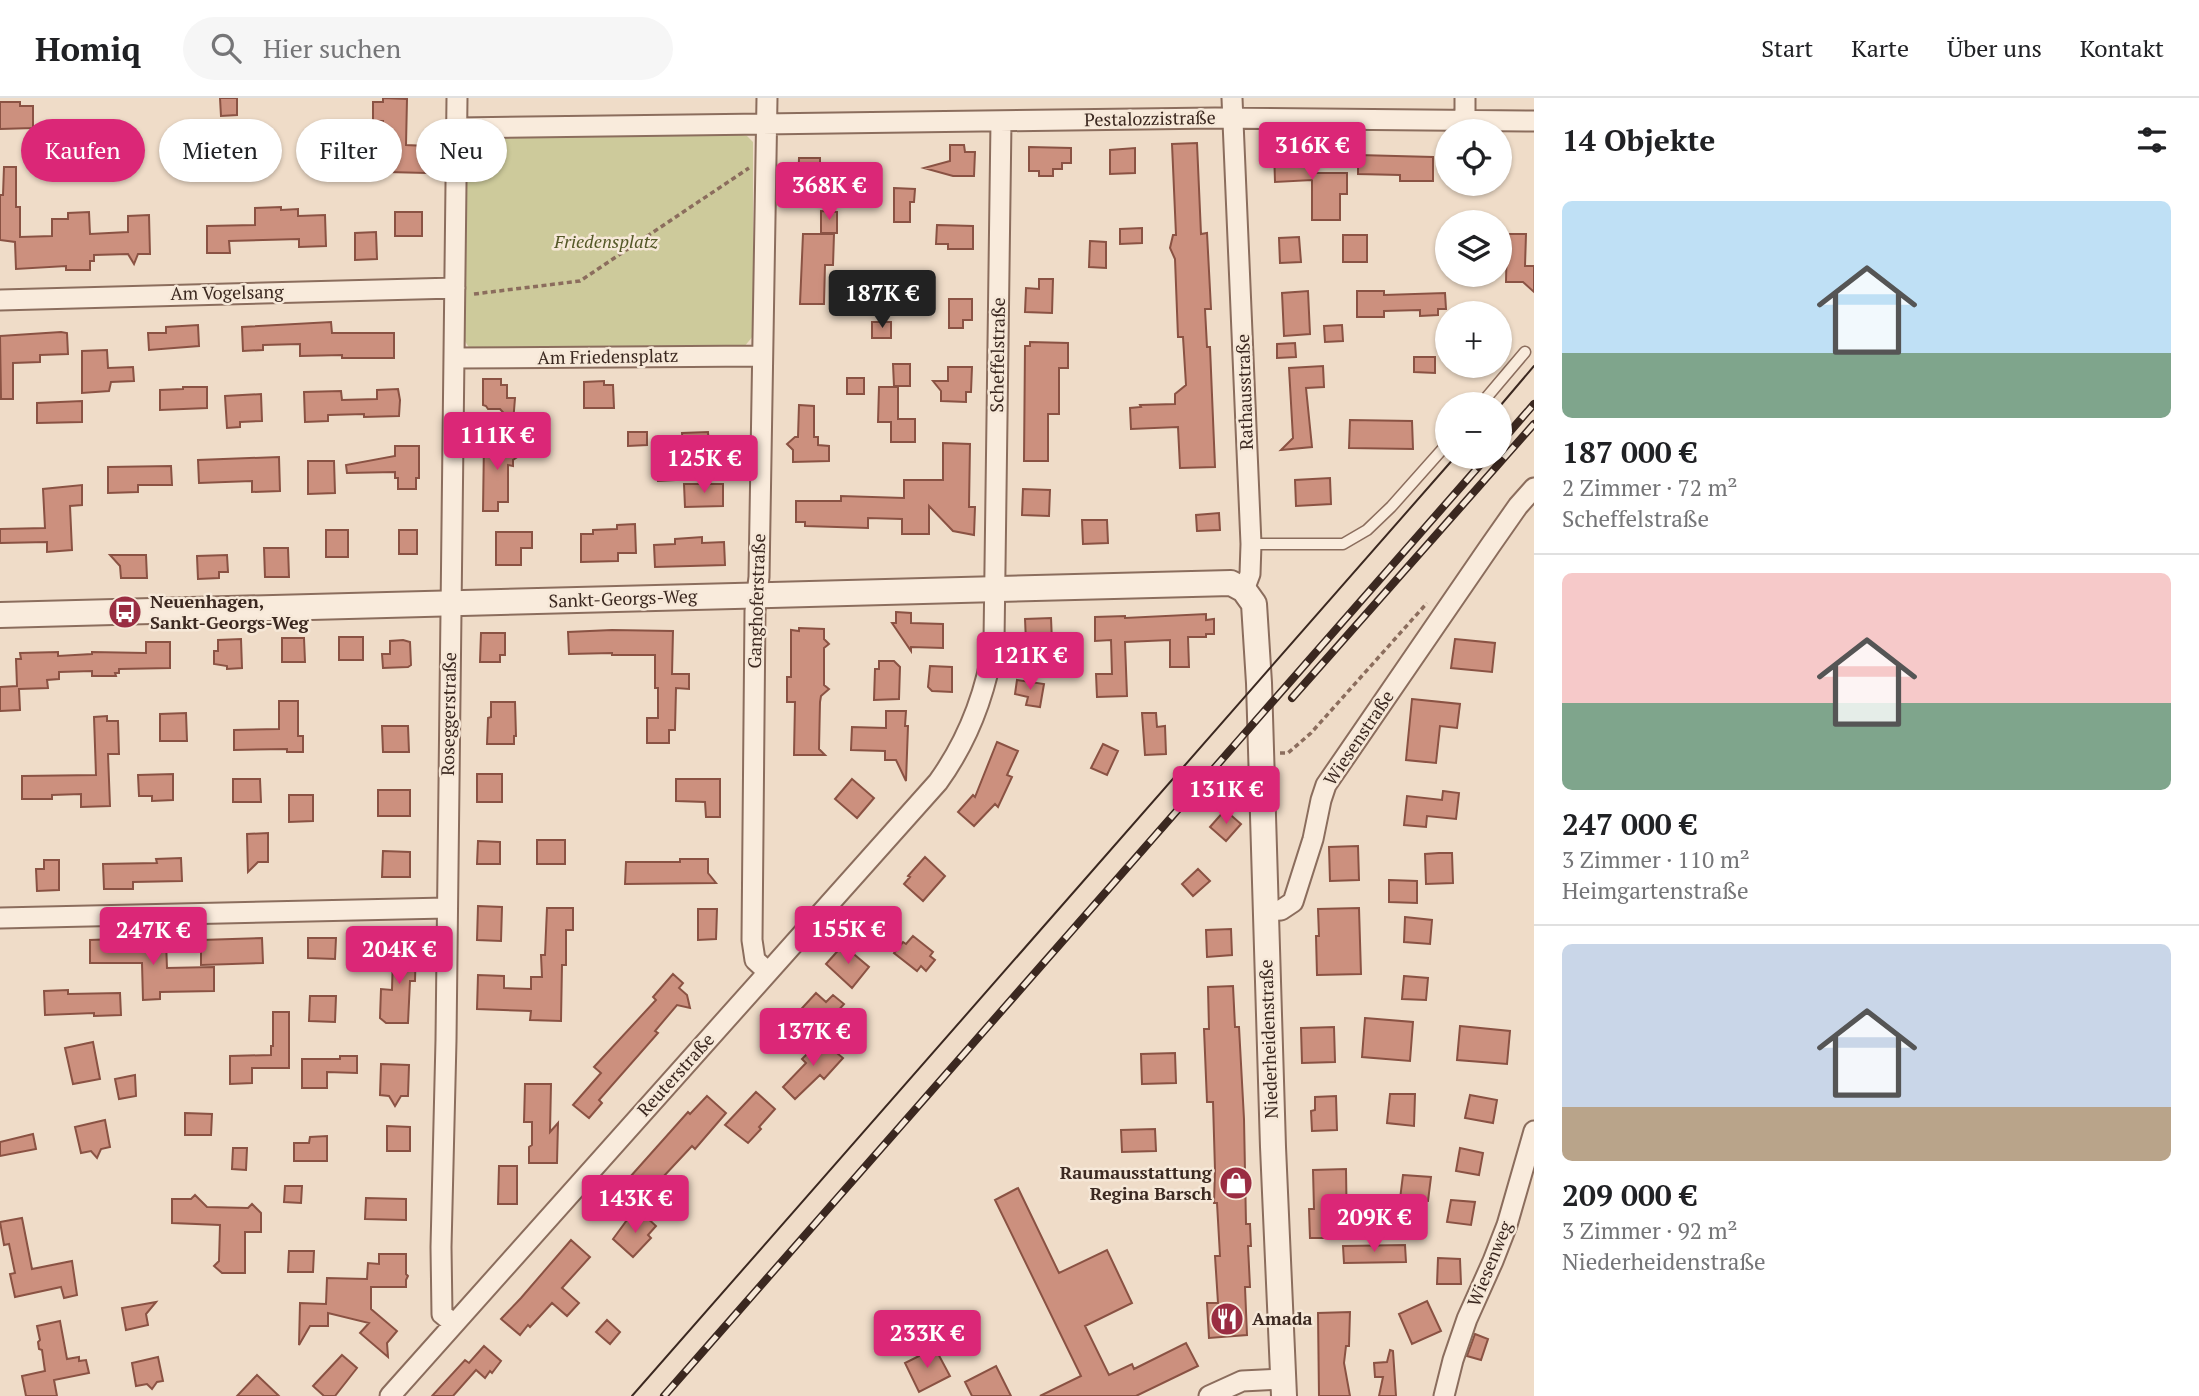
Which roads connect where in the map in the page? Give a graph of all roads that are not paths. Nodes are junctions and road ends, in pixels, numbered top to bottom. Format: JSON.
{"nodes":[{"id":1,"x":457,"y":98,"type":"edge"},
{"id":2,"x":767,"y":98,"type":"edge"},
{"id":3,"x":1465,"y":98,"type":"edge"},
{"id":4,"x":1232,"y":108,"type":"edge"},
{"id":5,"x":457,"y":119,"type":"edge"},
{"id":6,"x":1465,"y":119,"type":"joint"},
{"id":7,"x":1512,"y":120,"type":"edge"},
{"id":8,"x":1001,"y":121,"type":"junction"},
{"id":9,"x":1534,"y":121,"type":"edge"},
{"id":10,"x":767,"y":124,"type":"junction"},
{"id":11,"x":507,"y":127,"type":"edge"},
{"id":12,"x":456,"y":182,"type":"edge"},
{"id":13,"x":454,"y":292,"type":"junction"},
{"id":14,"x":0,"y":300,"type":"edge"},
{"id":15,"x":1525,"y":352,"type":"dead end"},
{"id":16,"x":762,"y":356,"type":"junction"},
{"id":17,"x":455,"y":358,"type":"junction"},
{"id":18,"x":1490,"y":392,"type":"edge"},
{"id":19,"x":1435,"y":458,"type":"edge"},
{"id":20,"x":1534,"y":488,"type":"edge"},
{"id":21,"x":1251,"y":544,"type":"junction"},
{"id":22,"x":995,"y":589,"type":"junction"},
{"id":23,"x":1244,"y":590,"type":"junction"},
{"id":24,"x":758,"y":595,"type":"junction"},
{"id":25,"x":451,"y":603,"type":"junction"},
{"id":26,"x":0,"y":615,"type":"edge"},
{"id":27,"x":446,"y":908,"type":"junction"},
{"id":28,"x":1265,"y":911,"type":"junction"},
{"id":29,"x":0,"y":918,"type":"edge"},
{"id":30,"x":768,"y":972,"type":"junction"},
{"id":31,"x":1534,"y":1131,"type":"edge"},
{"id":32,"x":454,"y":1324,"type":"junction"},
{"id":33,"x":1284,"y":1387,"type":"edge"},
{"id":34,"x":390,"y":1396,"type":"edge"},
{"id":35,"x":1209,"y":1396,"type":"edge"},
{"id":36,"x":1444,"y":1396,"type":"edge"}],
"edges":[{"from":1,"to":5,"type":"street","name":"Roseggerstraße"},
{"from":2,"to":10,"type":"street","name":"Ganghoferstraße"},
{"from":3,"to":6,"type":"street"},
{"from":4,"to":6,"type":"street","name":"Pestalozzistraße"},
{"from":4,"to":8,"type":"street","name":"Pestalozzistraße"},
{"from":4,"to":21,"type":"street","name":"Rathausstraße"},
{"from":7,"to":9,"type":"street","name":"Pestalozzistraße"},
{"from":8,"to":10,"type":"street","name":"Pestalozzistraße"},
{"from":8,"to":22,"type":"street","name":"Scheffelstraße"},
{"from":10,"to":11,"type":"street"},
{"from":10,"to":16,"type":"street","name":"Ganghoferstraße"},
{"from":12,"to":13,"type":"street","name":"Roseggerstraße"},
{"from":13,"to":14,"type":"street","name":"Am Vogelsang"},
{"from":13,"to":17,"type":"street","name":"Roseggerstraße"},
{"from":15,"to":18,"type":"lane"},
{"from":16,"to":17,"type":"street","name":"Am Friedensplatz"},
{"from":16,"to":24,"type":"street","name":"Ganghoferstraße"},
{"from":17,"to":25,"type":"street","name":"Roseggerstraße"},
{"from":19,"to":21,"type":"lane"},
{"from":20,"to":28,"type":"street","name":"Wiesenstraße"},
{"from":21,"to":23,"type":"street","name":"Rathausstraße"},
{"from":22,"to":23,"type":"street","name":"Sankt-Georgs-Weg"},
{"from":22,"to":24,"type":"street","name":"Sankt-Georgs-Weg"},
{"from":22,"to":30,"type":"street","name":"Reuterstraße"},
{"from":23,"to":28,"type":"street","name":"Niederheidenstraße"},
{"from":24,"to":25,"type":"street","name":"Sankt-Georgs-Weg"},
{"from":24,"to":30,"type":"street","name":"Ganghoferstraße"},
{"from":25,"to":26,"type":"street","name":"Sankt-Georgs-Weg"},
{"from":25,"to":27,"type":"street","name":"Roseggerstraße"},
{"from":27,"to":29,"type":"street"},
{"from":27,"to":32,"type":"street","name":"Roseggerstraße"},
{"from":28,"to":33,"type":"street","name":"Niederheidenstraße"},
{"from":30,"to":32,"type":"street","name":"Reuterstraße"},
{"from":31,"to":36,"type":"street","name":"Wiesenweg"},
{"from":32,"to":34,"type":"street","name":"Reuterstraße"},
{"from":33,"to":35,"type":"street"}]}
